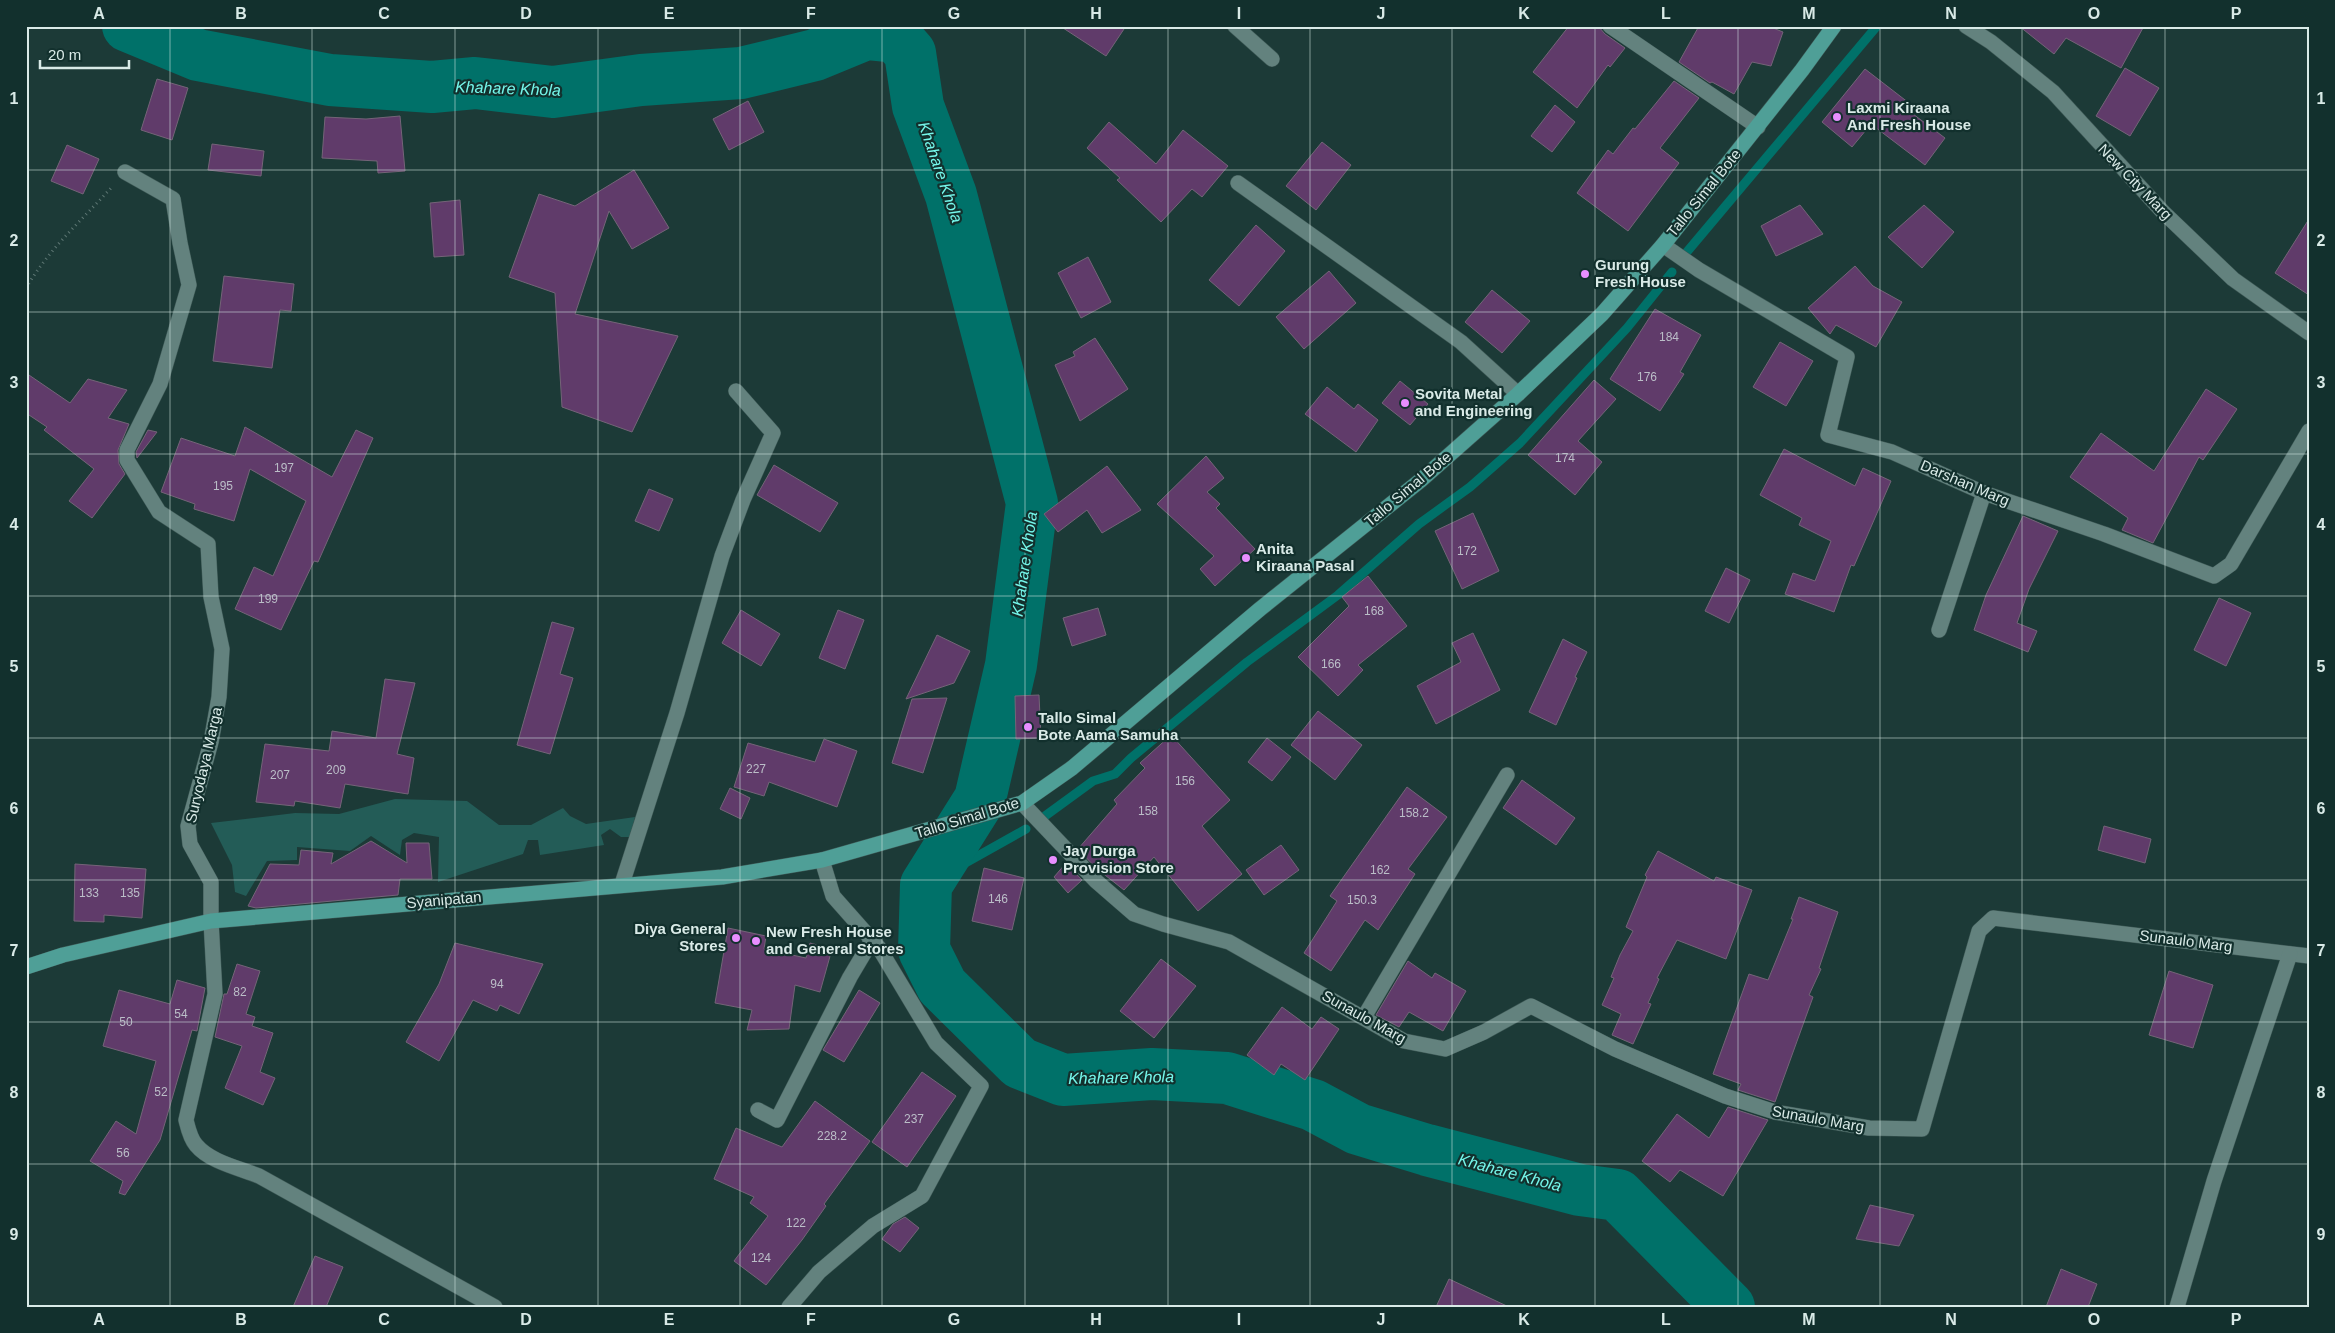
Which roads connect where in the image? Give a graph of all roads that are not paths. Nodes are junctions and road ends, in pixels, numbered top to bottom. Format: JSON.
{"nodes":[{"id":1,"x":1235,"y":26,"type":"edge"},
{"id":2,"x":1610,"y":26,"type":"edge"},
{"id":3,"x":1834,"y":26,"type":"edge"},
{"id":4,"x":1966,"y":26,"type":"edge"},
{"id":5,"x":1272,"y":59,"type":"dead end"},
{"id":6,"x":1758,"y":126,"type":"junction"},
{"id":7,"x":124,"y":172,"type":"road end"},
{"id":8,"x":1238,"y":183,"type":"dead end"},
{"id":9,"x":1663,"y":244,"type":"junction"},
{"id":10,"x":2309,"y":333,"type":"edge"},
{"id":11,"x":736,"y":391,"type":"dead end"},
{"id":12,"x":1518,"y":394,"type":"junction"},
{"id":13,"x":2309,"y":431,"type":"edge"},
{"id":14,"x":1984,"y":493,"type":"junction"},
{"id":15,"x":1939,"y":630,"type":"dead end"},
{"id":16,"x":1507,"y":775,"type":"dead end"},
{"id":17,"x":1022,"y":803,"type":"junction"},
{"id":18,"x":865,"y":849,"type":"joint"},
{"id":19,"x":822,"y":860,"type":"junction"},
{"id":20,"x":622,"y":884,"type":"junction"},
{"id":21,"x":210,"y":921,"type":"junction"},
{"id":22,"x":872,"y":940,"type":"junction"},
{"id":23,"x":2290,"y":954,"type":"junction"},
{"id":24,"x":2309,"y":956,"type":"edge"},
{"id":25,"x":26,"y":967,"type":"edge"},
{"id":26,"x":1364,"y":1017,"type":"junction"},
{"id":27,"x":758,"y":1110,"type":"dead end"},
{"id":28,"x":495,"y":1307,"type":"edge"},
{"id":29,"x":789,"y":1307,"type":"edge"},
{"id":30,"x":2177,"y":1307,"type":"edge"}],
"edges":[{"from":1,"to":5,"type":"street"},
{"from":2,"to":6,"type":"street"},
{"from":3,"to":6,"type":"main road","name":"Tallo Simal Bote"},
{"from":4,"to":10,"type":"street","name":"New City Marg"},
{"from":6,"to":9,"type":"main road","name":"Tallo Simal Bote"},
{"from":7,"to":21,"type":"street","name":"Suryodaya Marga"},
{"from":8,"to":12,"type":"street"},
{"from":9,"to":12,"type":"main road","name":"Tallo Simal Bote"},
{"from":9,"to":14,"type":"street","name":"Darshan Marg"},
{"from":11,"to":20,"type":"street"},
{"from":12,"to":17,"type":"main road","name":"Tallo Simal Bote"},
{"from":13,"to":14,"type":"street","name":"Darshan Marg"},
{"from":14,"to":15,"type":"street"},
{"from":16,"to":26,"type":"street"},
{"from":17,"to":18,"type":"main road","name":"Tallo Simal Bote"},
{"from":17,"to":26,"type":"street","name":"Sunaulo Marg"},
{"from":18,"to":19,"type":"main road","name":"Syanipatan"},
{"from":19,"to":20,"type":"main road","name":"Syanipatan"},
{"from":19,"to":22,"type":"street"},
{"from":20,"to":21,"type":"main road","name":"Syanipatan"},
{"from":21,"to":25,"type":"main road","name":"Syanipatan"},
{"from":21,"to":28,"type":"street"},
{"from":22,"to":27,"type":"street"},
{"from":22,"to":29,"type":"street"},
{"from":23,"to":24,"type":"street","name":"Sunaulo Marg"},
{"from":23,"to":26,"type":"street","name":"Sunaulo Marg"},
{"from":23,"to":30,"type":"street"}]}
